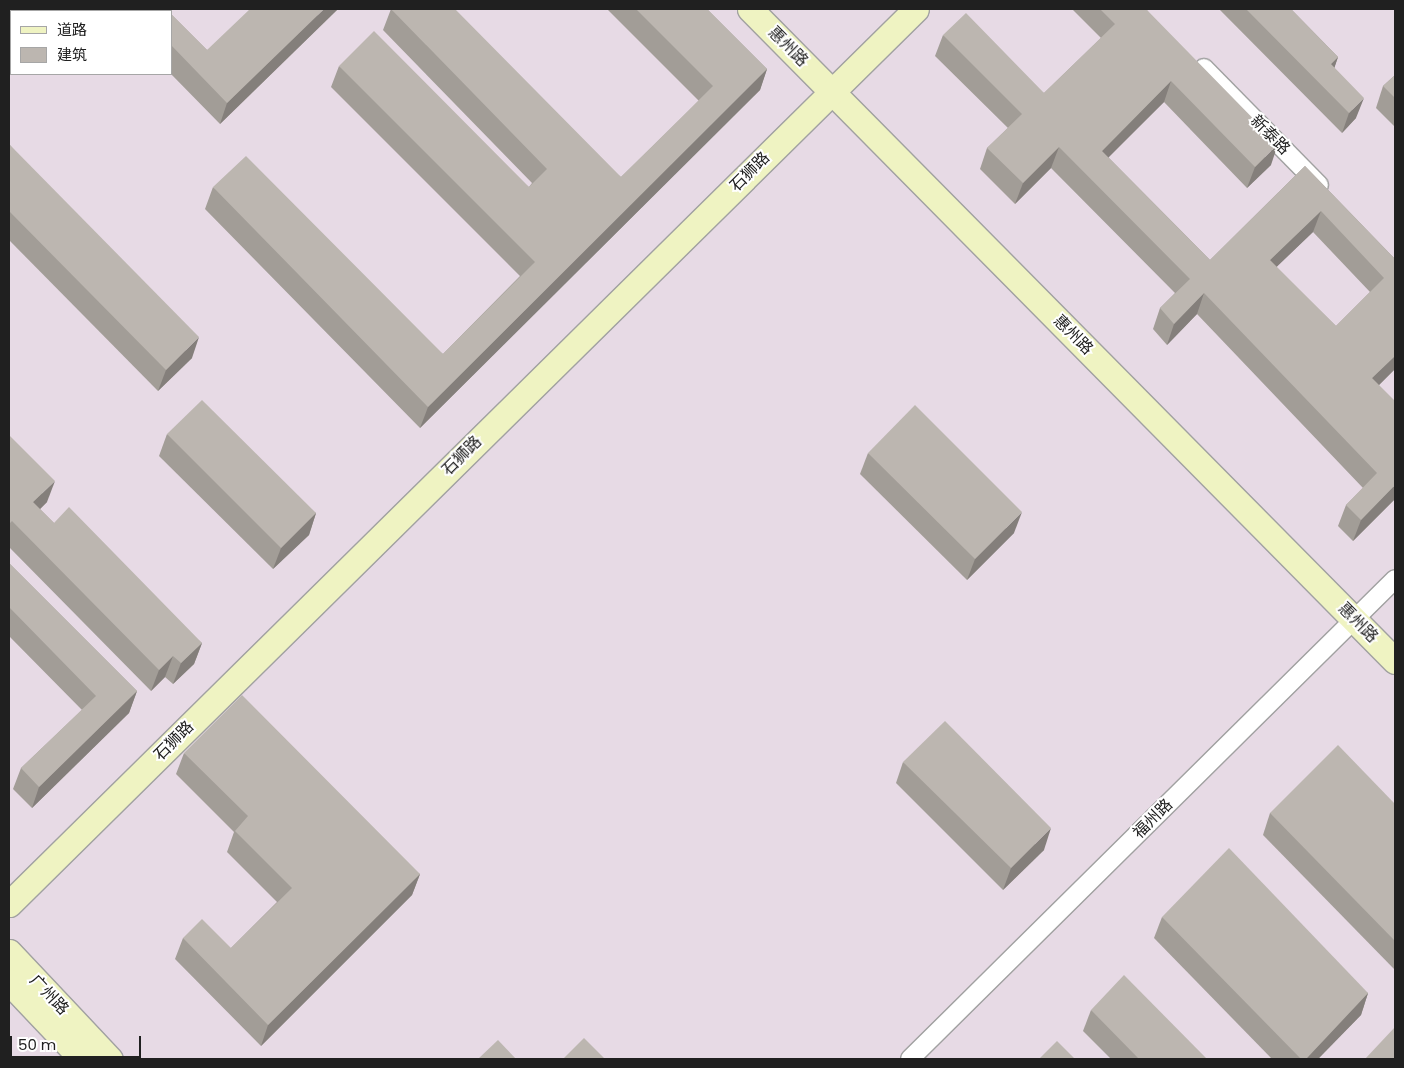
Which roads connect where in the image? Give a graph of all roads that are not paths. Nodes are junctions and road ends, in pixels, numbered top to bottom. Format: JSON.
{"nodes":[{"id":1,"x":750,"y":9,"type":"edge"},
{"id":2,"x":916,"y":9,"type":"edge"},
{"id":3,"x":1194,"y":58,"type":"edge"},
{"id":4,"x":1333,"y":199,"type":"edge"},
{"id":5,"x":1395,"y":580,"type":"edge"},
{"id":6,"x":1395,"y":661,"type":"edge"},
{"id":7,"x":9,"y":904,"type":"edge"},
{"id":8,"x":9,"y":952,"type":"edge"},
{"id":9,"x":9,"y":982,"type":"edge"},
{"id":10,"x":82,"y":1059,"type":"edge"},
{"id":11,"x":110,"y":1059,"type":"edge"},
{"id":12,"x":910,"y":1059,"type":"edge"}],
"edges":[{"from":1,"to":6,"type":"street","name":"惠州路"},
{"from":2,"to":7,"type":"street","name":"石狮路"},
{"from":3,"to":4,"type":"street","name":"新泰路"},
{"from":5,"to":12,"type":"street","name":"福州路"},
{"from":8,"to":11,"type":"street","name":"广州路"},
{"from":9,"to":10,"type":"street","name":"广州路"}]}
